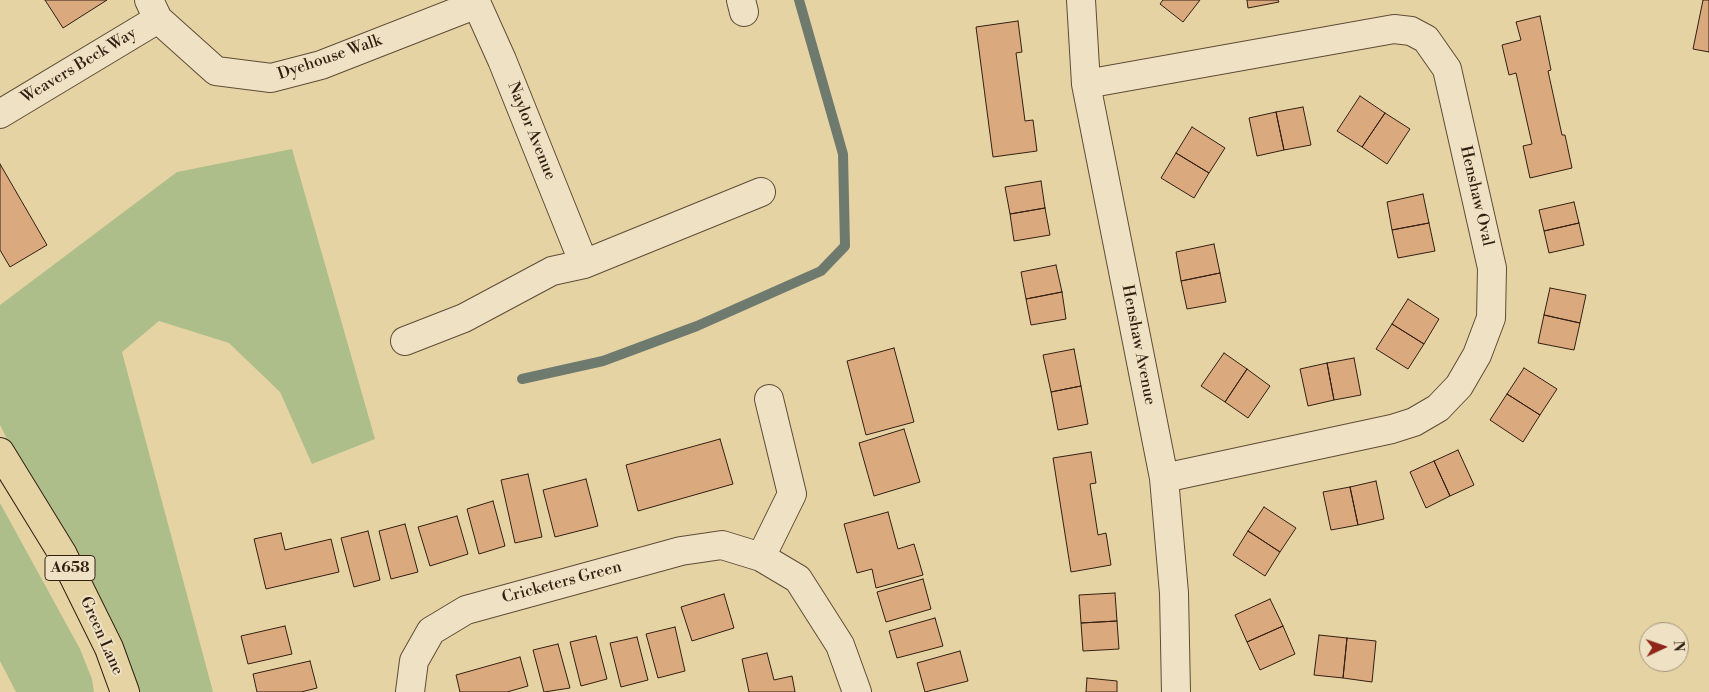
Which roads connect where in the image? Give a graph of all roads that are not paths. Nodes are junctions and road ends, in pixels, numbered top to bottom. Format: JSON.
{"nodes":[{"id":1,"x":1081,"y":0,"type":"edge"},
{"id":2,"x":476,"y":2,"type":"edge"},
{"id":3,"x":153,"y":9,"type":"edge"},
{"id":4,"x":1086,"y":84,"type":"junction"},
{"id":5,"x":0,"y":114,"type":"edge"},
{"id":6,"x":760,"y":192,"type":"dead end"},
{"id":7,"x":584,"y":264,"type":"junction"},
{"id":8,"x":405,"y":341,"type":"dead end"},
{"id":9,"x":769,"y":399,"type":"dead end"},
{"id":10,"x":0,"y":452,"type":"edge"},
{"id":11,"x":1164,"y":478,"type":"junction"},
{"id":12,"x":761,"y":558,"type":"junction"},
{"id":13,"x":124,"y":692,"type":"edge"},
{"id":14,"x":410,"y":692,"type":"edge"},
{"id":15,"x":857,"y":692,"type":"edge"},
{"id":16,"x":1176,"y":692,"type":"edge"}],
"edges":[{"from":1,"to":4,"type":"street","name":"Henshaw Avenue"},
{"from":2,"to":3,"type":"street","name":"Dyehouse Walk"},
{"from":2,"to":7,"type":"street","name":"Naylor Avenue"},
{"from":3,"to":5,"type":"street","name":"Weavers Beck Way"},
{"from":4,"to":11,"type":"street","name":"Henshaw Avenue"},
{"from":4,"to":11,"type":"street","name":"Henshaw Oval"},
{"from":6,"to":7,"type":"street"},
{"from":7,"to":8,"type":"street"},
{"from":9,"to":12,"type":"street"},
{"from":10,"to":13,"type":"highway","name":"Green Lane","number":"A658"},
{"from":11,"to":16,"type":"street","name":"Henshaw Avenue"},
{"from":12,"to":14,"type":"street","name":"Cricketers Green"},
{"from":12,"to":15,"type":"street","name":"Cricketers Green"}]}
